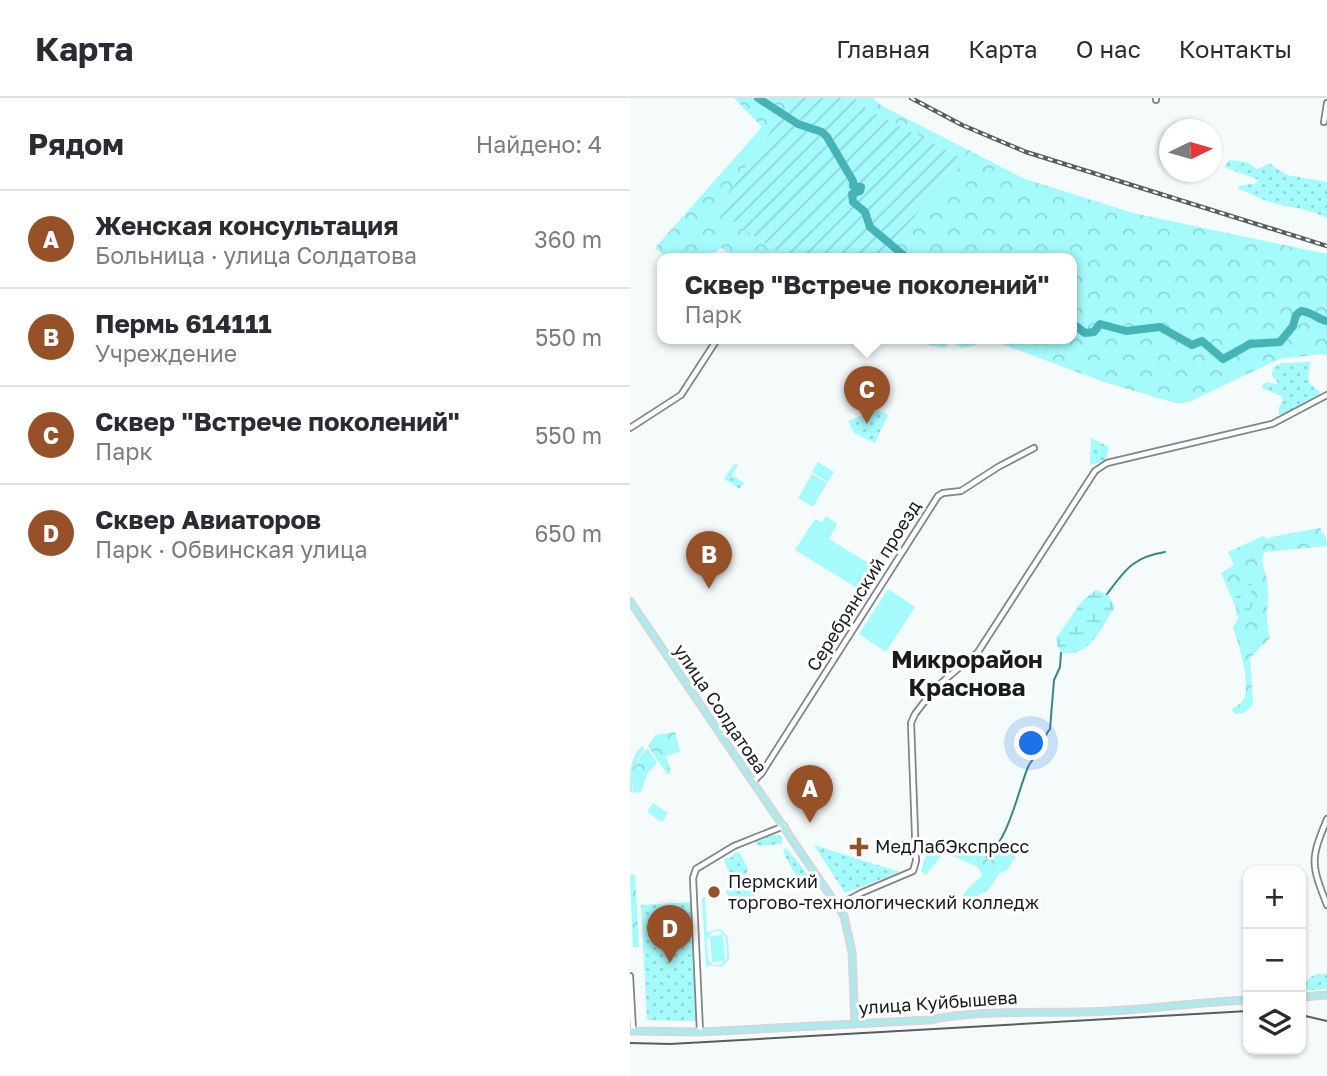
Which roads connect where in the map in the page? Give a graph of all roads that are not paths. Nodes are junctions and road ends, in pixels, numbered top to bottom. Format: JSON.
{"nodes":[{"id":1,"x":1327,"y":103,"type":"edge"},
{"id":2,"x":1324,"y":122,"type":"dead end"},
{"id":3,"x":714,"y":344,"type":"edge"},
{"id":4,"x":1327,"y":395,"type":"edge"},
{"id":5,"x":630,"y":428,"type":"edge"},
{"id":6,"x":1034,"y":448,"type":"dead end"},
{"id":7,"x":630,"y":601,"type":"edge"},
{"id":8,"x":753,"y":782,"type":"junction"},
{"id":9,"x":1327,"y":819,"type":"edge"},
{"id":10,"x":784,"y":826,"type":"junction"},
{"id":11,"x":839,"y":905,"type":"junction"},
{"id":12,"x":1327,"y":905,"type":"edge"},
{"id":13,"x":630,"y":976,"type":"edge"},
{"id":14,"x":1327,"y":995,"type":"edge"},
{"id":15,"x":1306,"y":997,"type":"edge"},
{"id":16,"x":1243,"y":1000,"type":"edge"},
{"id":17,"x":855,"y":1023,"type":"junction"},
{"id":18,"x":632,"y":1031,"type":"edge"},
{"id":19,"x":700,"y":1032,"type":"junction"}],
"edges":[{"from":1,"to":2,"type":"street"},
{"from":3,"to":5,"type":"street"},
{"from":4,"to":11,"type":"street"},
{"from":6,"to":8,"type":"street","name":"Серебрянский проезд"},
{"from":7,"to":8,"type":"main road","name":"улица Солдатова"},
{"from":8,"to":10,"type":"main road","name":"улица Солдатова"},
{"from":9,"to":12,"type":"street"},
{"from":10,"to":11,"type":"main road","name":"улица Солдатова"},
{"from":10,"to":19,"type":"street"},
{"from":11,"to":17,"type":"main road","name":"улица Солдатова"},
{"from":13,"to":18,"type":"street"},
{"from":14,"to":15,"type":"main road"},
{"from":16,"to":17,"type":"main road","name":"улица Куйбышева"},
{"from":17,"to":19,"type":"main road","name":"улица Куйбышева"},
{"from":18,"to":19,"type":"main road","name":"улица Куйбышева"}]}
